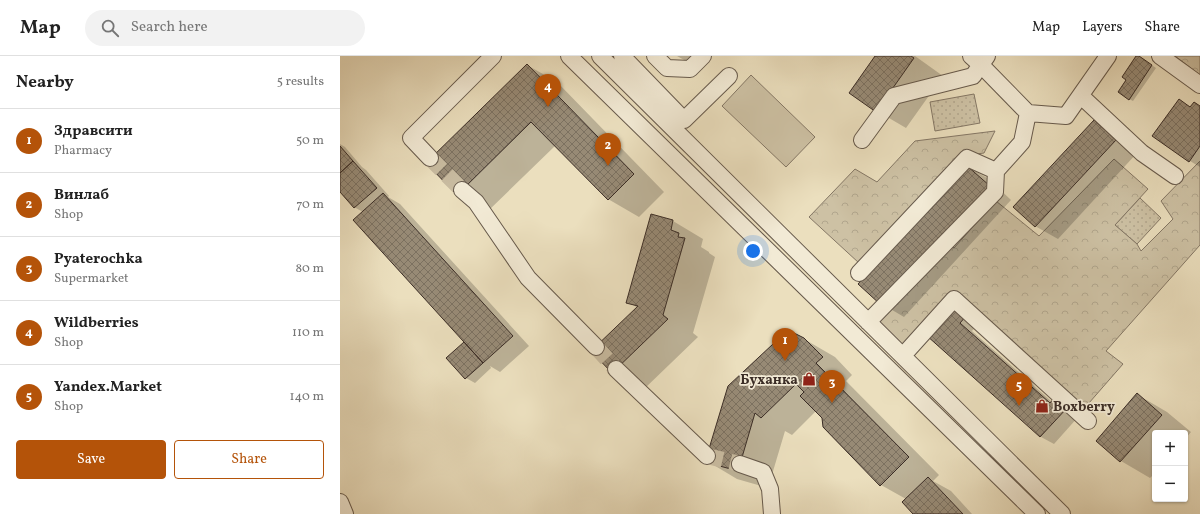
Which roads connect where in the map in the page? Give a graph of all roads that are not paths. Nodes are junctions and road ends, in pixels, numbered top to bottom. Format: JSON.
{"nodes":[{"id":1,"x":493,"y":56,"type":"edge"},
{"id":2,"x":569,"y":56,"type":"edge"},
{"id":3,"x":600,"y":56,"type":"edge"},
{"id":4,"x":622,"y":56,"type":"edge"},
{"id":5,"x":655,"y":56,"type":"edge"},
{"id":6,"x":703,"y":56,"type":"edge"},
{"id":7,"x":1108,"y":56,"type":"edge"},
{"id":8,"x":1160,"y":56,"type":"edge"},
{"id":9,"x":980,"y":59,"type":"edge"},
{"id":10,"x":729,"y":76,"type":"dead end"},
{"id":11,"x":1200,"y":85,"type":"edge"},
{"id":12,"x":1081,"y":96,"type":"junction"},
{"id":13,"x":1028,"y":113,"type":"junction"},
{"id":14,"x":862,"y":140,"type":"dead end"},
{"id":15,"x":430,"y":158,"type":"tunnel mouth"},
{"id":16,"x":996,"y":171,"type":"junction"},
{"id":17,"x":1175,"y":176,"type":"dead end"},
{"id":18,"x":462,"y":190,"type":"tunnel mouth"},
{"id":19,"x":858,"y":273,"type":"dead end"},
{"id":20,"x":868,"y":322,"type":"junction"},
{"id":21,"x":596,"y":347,"type":"tunnel mouth"},
{"id":22,"x":908,"y":350,"type":"dead end"},
{"id":23,"x":616,"y":369,"type":"tunnel mouth"},
{"id":24,"x":1088,"y":421,"type":"dead end"},
{"id":25,"x":707,"y":456,"type":"tunnel mouth"},
{"id":26,"x":740,"y":464,"type":"tunnel mouth"},
{"id":27,"x":340,"y":502,"type":"edge"},
{"id":28,"x":345,"y":514,"type":"edge"},
{"id":29,"x":772,"y":514,"type":"edge"},
{"id":30,"x":1037,"y":514,"type":"edge"},
{"id":31,"x":1062,"y":514,"type":"edge"}],
"edges":[{"from":1,"to":15,"type":"street"},
{"from":2,"to":30,"type":"street"},
{"from":3,"to":20,"type":"street"},
{"from":4,"to":10,"type":"street"},
{"from":5,"to":6,"type":"street"},
{"from":7,"to":12,"type":"street"},
{"from":8,"to":11,"type":"street"},
{"from":9,"to":13,"type":"street"},
{"from":9,"to":14,"type":"street"},
{"from":12,"to":13,"type":"street"},
{"from":12,"to":17,"type":"street"},
{"from":13,"to":16,"type":"street"},
{"from":16,"to":19,"type":"street"},
{"from":16,"to":20,"type":"street"},
{"from":18,"to":21,"type":"street"},
{"from":20,"to":31,"type":"street"},
{"from":22,"to":24,"type":"street"},
{"from":23,"to":25,"type":"street"},
{"from":26,"to":29,"type":"street"},
{"from":27,"to":28,"type":"street"}]}
